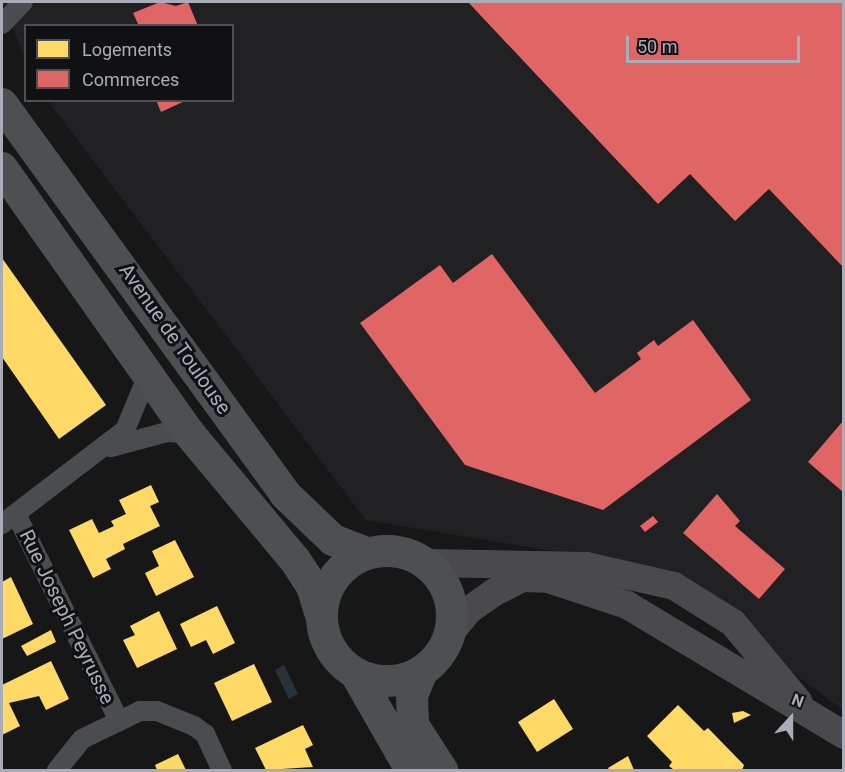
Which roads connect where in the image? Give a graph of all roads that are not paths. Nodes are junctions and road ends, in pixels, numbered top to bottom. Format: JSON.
{"nodes":[{"id":1,"x":23,"y":2,"type":"edge"},
{"id":2,"x":2,"y":24,"type":"edge"},
{"id":3,"x":2,"y":104,"type":"edge"},
{"id":4,"x":2,"y":168,"type":"edge"},
{"id":5,"x":148,"y":375,"type":"junction"},
{"id":6,"x":189,"y":433,"type":"junction"},
{"id":7,"x":90,"y":458,"type":"junction"},
{"id":8,"x":9,"y":519,"type":"edge"},
{"id":9,"x":367,"y":553,"type":"junction"},
{"id":10,"x":427,"y":563,"type":"junction"},
{"id":11,"x":321,"y":615,"type":"junction"},
{"id":12,"x":451,"y":632,"type":"junction"},
{"id":13,"x":422,"y":671,"type":"junction"},
{"id":14,"x":356,"y":674,"type":"junction"},
{"id":15,"x":803,"y":708,"type":"junction"},
{"id":16,"x":119,"y":721,"type":"junction"},
{"id":17,"x":843,"y":735,"type":"edge"},
{"id":18,"x":57,"y":771,"type":"edge"},
{"id":19,"x":222,"y":771,"type":"edge"},
{"id":20,"x":411,"y":771,"type":"edge"},
{"id":21,"x":442,"y":771,"type":"edge"}],
"edges":[{"from":1,"to":2,"type":"street"},
{"from":3,"to":9,"type":"main road","name":"Avenue de Toulouse"},
{"from":4,"to":5,"type":"main road"},
{"from":5,"to":6,"type":"main road"},
{"from":5,"to":7,"type":"street"},
{"from":6,"to":7,"type":"street"},
{"from":6,"to":11,"type":"main road"},
{"from":7,"to":8,"type":"street"},
{"from":8,"to":16,"type":"street","name":"Rue Joseph Peyrusse"},
{"from":9,"to":10,"type":"main road"},
{"from":9,"to":11,"type":"main road"},
{"from":10,"to":12,"type":"main road"},
{"from":10,"to":15,"type":"street"},
{"from":11,"to":14,"type":"main road"},
{"from":12,"to":13,"type":"main road"},
{"from":12,"to":15,"type":"street"},
{"from":13,"to":14,"type":"main road"},
{"from":13,"to":21,"type":"main road"},
{"from":14,"to":20,"type":"main road"},
{"from":15,"to":17,"type":"street"},
{"from":16,"to":18,"type":"street","name":"Rue Joseph Peyrusse"},
{"from":16,"to":19,"type":"street","name":"Rue Joseph Peyrusse"}]}
